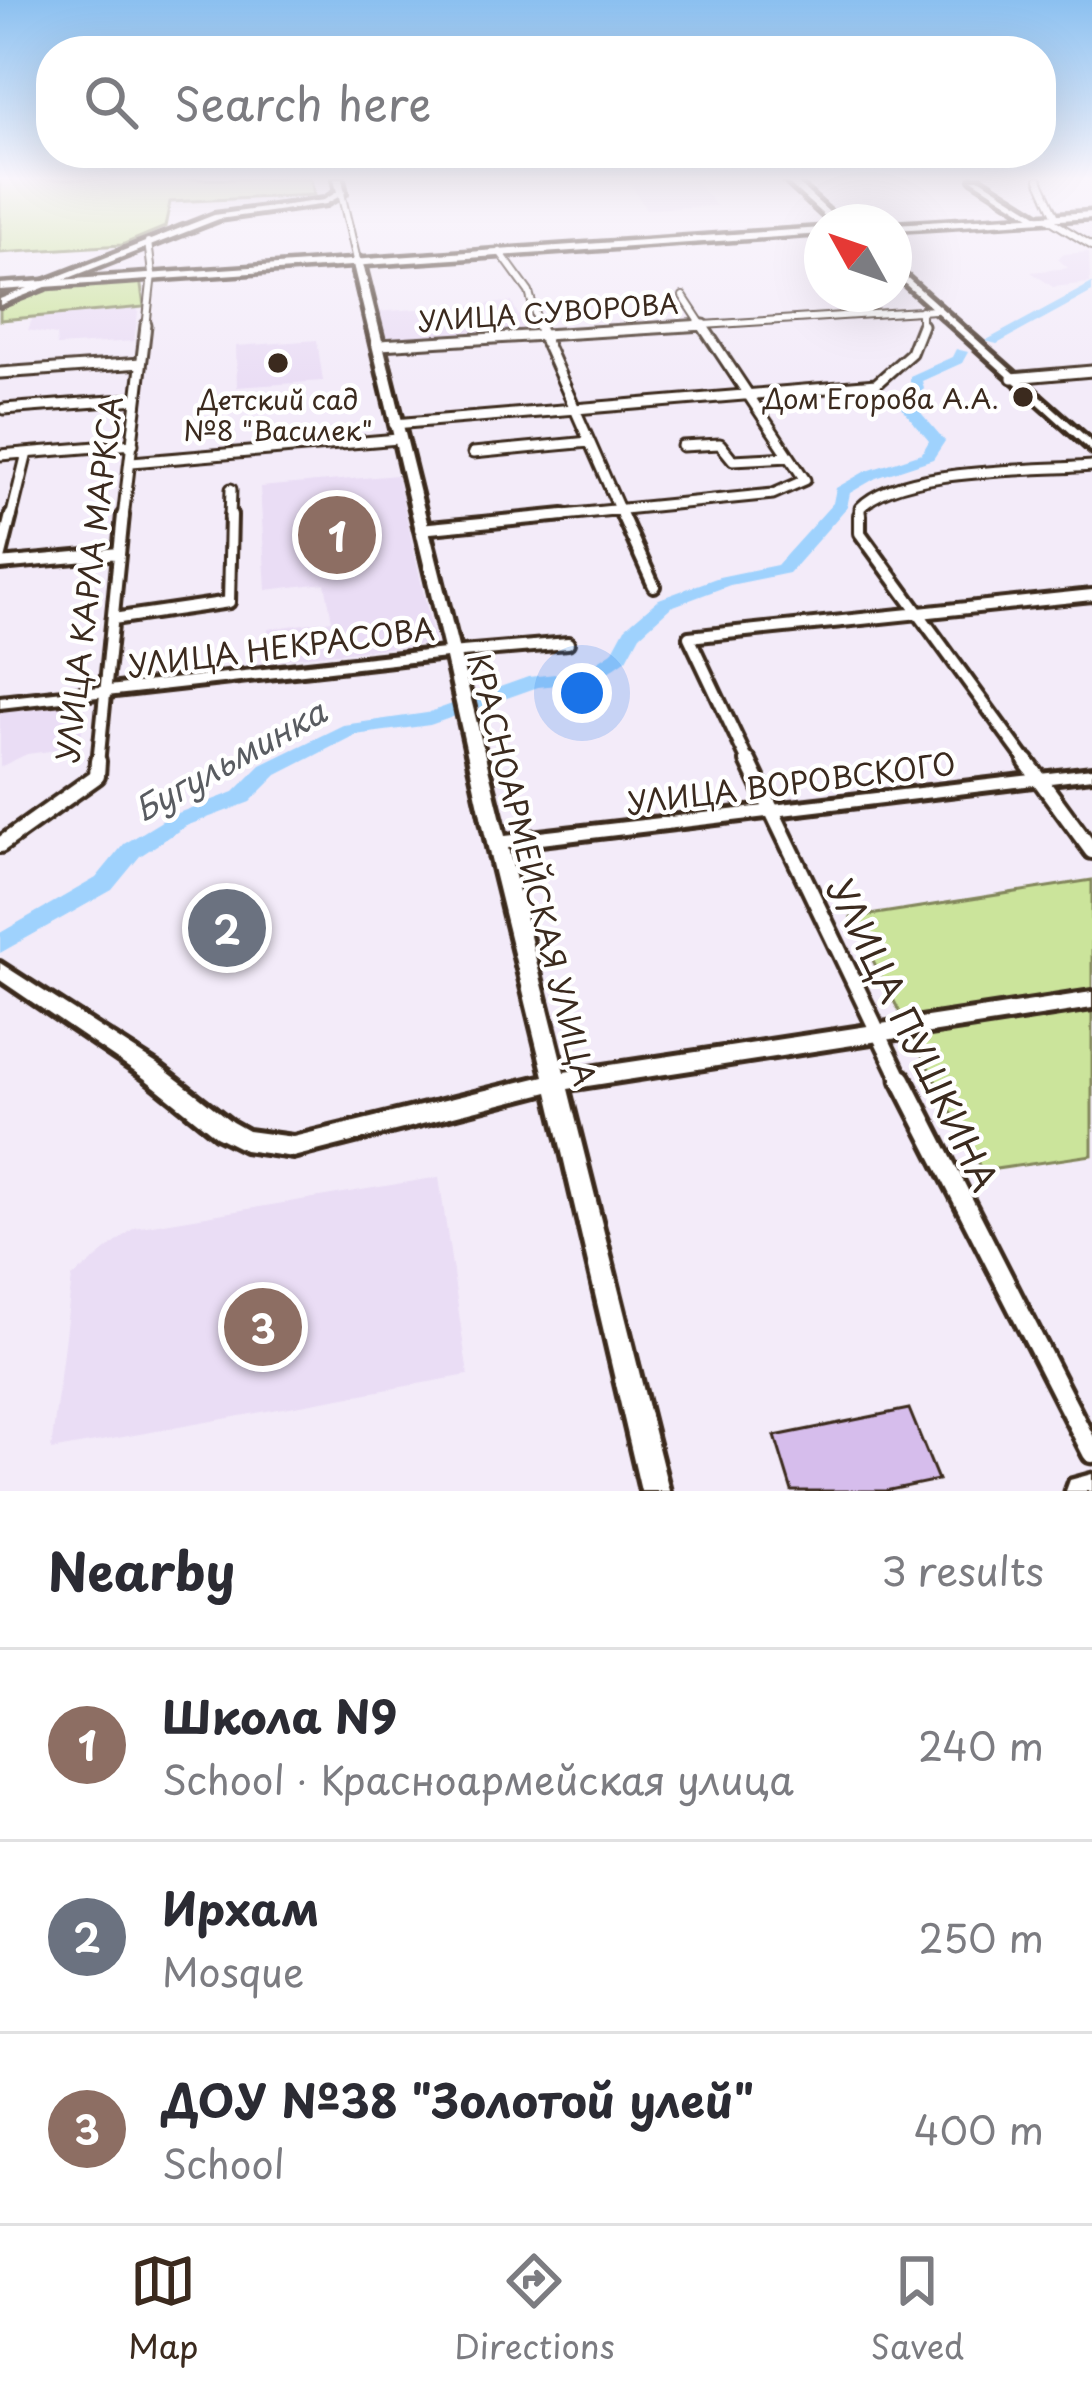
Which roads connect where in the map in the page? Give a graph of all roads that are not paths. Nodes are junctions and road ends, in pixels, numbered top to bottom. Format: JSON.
{"nodes":[{"id":1,"x":133,"y":249,"type":"edge"},
{"id":2,"x":149,"y":249,"type":"edge"},
{"id":3,"x":354,"y":249,"type":"edge"},
{"id":4,"x":539,"y":249,"type":"edge"},
{"id":5,"x":500,"y":251,"type":"junction"},
{"id":6,"x":357,"y":260,"type":"junction"},
{"id":7,"x":152,"y":274,"type":"junction"},
{"id":8,"x":52,"y":283,"type":"junction"},
{"id":9,"x":0,"y":287,"type":"edge"},
{"id":10,"x":912,"y":287,"type":"edge"},
{"id":11,"x":683,"y":296,"type":"dead end"},
{"id":12,"x":0,"y":302,"type":"edge"},
{"id":13,"x":921,"y":310,"type":"junction"},
{"id":14,"x":935,"y":310,"type":"junction"},
{"id":15,"x":700,"y":321,"type":"junction"},
{"id":16,"x":540,"y":332,"type":"junction"},
{"id":17,"x":380,"y":345,"type":"junction"},
{"id":18,"x":141,"y":363,"type":"junction"},
{"id":19,"x":1092,"y":371,"type":"edge"},
{"id":20,"x":0,"y":373,"type":"edge"},
{"id":21,"x":1012,"y":377,"type":"junction"},
{"id":22,"x":748,"y":395,"type":"junction"},
{"id":23,"x":137,"y":399,"type":"junction"},
{"id":24,"x":4,"y":409,"type":"dead end"},
{"id":25,"x":574,"y":410,"type":"junction"},
{"id":26,"x":396,"y":431,"type":"junction"},
{"id":27,"x":589,"y":442,"type":"junction"},
{"id":28,"x":134,"y":444,"type":"junction"},
{"id":29,"x":682,"y":446,"type":"dead end"},
{"id":30,"x":1092,"y":448,"type":"edge"},
{"id":31,"x":27,"y":453,"type":"junction"},
{"id":32,"x":473,"y":453,"type":"dead end"},
{"id":33,"x":0,"y":455,"type":"edge"},
{"id":34,"x":789,"y":457,"type":"junction"},
{"id":35,"x":132,"y":462,"type":"junction"},
{"id":36,"x":1092,"y":466,"type":"edge"},
{"id":37,"x":231,"y":489,"type":"dead end"},
{"id":38,"x":619,"y":508,"type":"junction"},
{"id":39,"x":420,"y":529,"type":"junction"},
{"id":40,"x":119,"y":553,"type":"junction"},
{"id":41,"x":0,"y":561,"type":"edge"},
{"id":42,"x":654,"y":586,"type":"dead end"},
{"id":43,"x":1092,"y":596,"type":"edge"},
{"id":44,"x":918,"y":612,"type":"junction"},
{"id":45,"x":113,"y":619,"type":"junction"},
{"id":46,"x":568,"y":644,"type":"dead end"},
{"id":47,"x":450,"y":653,"type":"junction"},
{"id":48,"x":102,"y":694,"type":"junction"},
{"id":49,"x":0,"y":703,"type":"edge"},
{"id":50,"x":1092,"y":773,"type":"edge"},
{"id":51,"x":1040,"y":780,"type":"junction"},
{"id":52,"x":772,"y":812,"type":"junction"},
{"id":53,"x":496,"y":843,"type":"junction"},
{"id":54,"x":0,"y":845,"type":"edge"},
{"id":55,"x":1092,"y":851,"type":"edge"},
{"id":56,"x":0,"y":970,"type":"edge"},
{"id":57,"x":1092,"y":1000,"type":"edge"},
{"id":58,"x":877,"y":1032,"type":"junction"},
{"id":59,"x":554,"y":1082,"type":"junction"},
{"id":60,"x":1092,"y":1453,"type":"edge"},
{"id":61,"x":1092,"y":1489,"type":"edge"},
{"id":62,"x":655,"y":1491,"type":"edge"},
{"id":63,"x":1082,"y":1491,"type":"edge"}],
"edges":[{"from":1,"to":8,"type":"street"},
{"from":2,"to":7,"type":"street","name":"УЛИЦА КАРЛА МАРКСА"},
{"from":3,"to":6,"type":"street"},
{"from":4,"to":5,"type":"main road"},
{"from":5,"to":6,"type":"main road"},
{"from":5,"to":16,"type":"street"},
{"from":6,"to":7,"type":"main road"},
{"from":6,"to":17,"type":"street","name":"КРАСНОАРМЕЙСКАЯ УЛИЦА"},
{"from":7,"to":8,"type":"main road"},
{"from":7,"to":18,"type":"street","name":"УЛИЦА КАРЛА МАРКСА"},
{"from":8,"to":9,"type":"main road"},
{"from":8,"to":12,"type":"street"},
{"from":10,"to":14,"type":"street"},
{"from":11,"to":15,"type":"street"},
{"from":13,"to":14,"type":"street","name":"УЛИЦА СУВОРОВА"},
{"from":13,"to":15,"type":"street","name":"УЛИЦА СУВОРОВА"},
{"from":13,"to":22,"type":"street"},
{"from":14,"to":21,"type":"street"},
{"from":15,"to":16,"type":"street","name":"УЛИЦА СУВОРОВА"},
{"from":15,"to":22,"type":"street"},
{"from":16,"to":17,"type":"street","name":"УЛИЦА СУВОРОВА"},
{"from":16,"to":25,"type":"street"},
{"from":17,"to":26,"type":"street","name":"КРАСНОАРМЕЙСКАЯ УЛИЦА"},
{"from":18,"to":20,"type":"street"},
{"from":18,"to":23,"type":"street","name":"УЛИЦА КАРЛА МАРКСА"},
{"from":19,"to":21,"type":"street"},
{"from":21,"to":30,"type":"street"},
{"from":22,"to":25,"type":"street"},
{"from":22,"to":34,"type":"street"},
{"from":23,"to":24,"type":"street"},
{"from":23,"to":28,"type":"street","name":"УЛИЦА КАРЛА МАРКСА"},
{"from":25,"to":26,"type":"street"},
{"from":25,"to":27,"type":"street"},
{"from":26,"to":35,"type":"street"},
{"from":26,"to":39,"type":"street","name":"КРАСНОАРМЕЙСКАЯ УЛИЦА"},
{"from":27,"to":32,"type":"street"},
{"from":27,"to":38,"type":"street"},
{"from":28,"to":31,"type":"street"},
{"from":28,"to":35,"type":"street","name":"УЛИЦА КАРЛА МАРКСА"},
{"from":29,"to":34,"type":"street"},
{"from":31,"to":33,"type":"street"},
{"from":31,"to":41,"type":"street"},
{"from":34,"to":38,"type":"street"},
{"from":35,"to":40,"type":"street","name":"УЛИЦА КАРЛА МАРКСА"},
{"from":36,"to":44,"type":"street"},
{"from":37,"to":45,"type":"street"},
{"from":38,"to":39,"type":"street"},
{"from":38,"to":42,"type":"street"},
{"from":39,"to":47,"type":"street","name":"КРАСНОАРМЕЙСКАЯ УЛИЦА"},
{"from":40,"to":41,"type":"street"},
{"from":40,"to":45,"type":"street","name":"УЛИЦА КАРЛА МАРКСА"},
{"from":43,"to":44,"type":"street"},
{"from":44,"to":51,"type":"street"},
{"from":44,"to":52,"type":"street","name":"УЛИЦА ПУШКИНА"},
{"from":45,"to":48,"type":"street","name":"УЛИЦА КАРЛА МАРКСА"},
{"from":46,"to":47,"type":"street","name":"УЛИЦА НЕКРАСОВА"},
{"from":47,"to":48,"type":"street","name":"УЛИЦА НЕКРАСОВА"},
{"from":47,"to":53,"type":"street","name":"КРАСНОАРМЕЙСКАЯ УЛИЦА"},
{"from":48,"to":49,"type":"street","name":"УЛИЦА НЕКРАСОВА"},
{"from":48,"to":54,"type":"street","name":"УЛИЦА КАРЛА МАРКСА"},
{"from":50,"to":51,"type":"street","name":"УЛИЦА ВОРОВСКОГО"},
{"from":51,"to":52,"type":"street","name":"УЛИЦА ВОРОВСКОГО"},
{"from":51,"to":55,"type":"street"},
{"from":52,"to":53,"type":"street","name":"УЛИЦА ВОРОВСКОГО"},
{"from":52,"to":58,"type":"street","name":"УЛИЦА ПУШКИНА"},
{"from":53,"to":59,"type":"street","name":"КРАСНОАРМЕЙСКАЯ УЛИЦА"},
{"from":56,"to":59,"type":"street"},
{"from":57,"to":58,"type":"street"},
{"from":58,"to":59,"type":"street"},
{"from":58,"to":60,"type":"street","name":"УЛИЦА ПУШКИНА"},
{"from":59,"to":62,"type":"street","name":"КРАСНОАРМЕЙСКАЯ УЛИЦА"},
{"from":61,"to":63,"type":"main road"}]}
